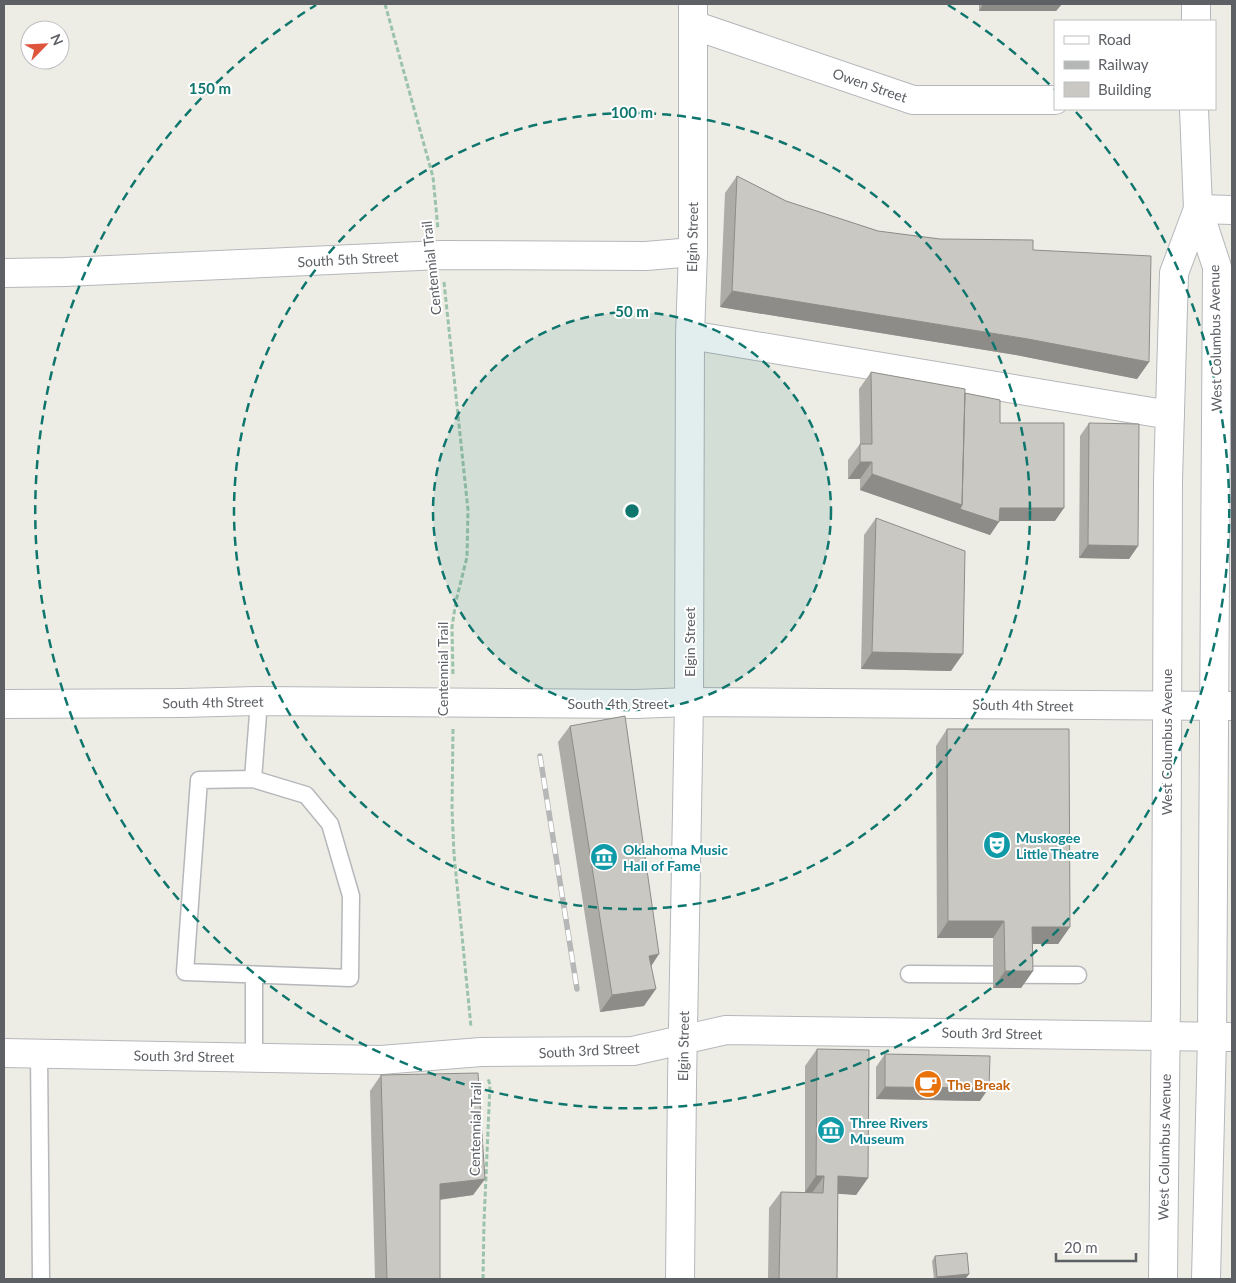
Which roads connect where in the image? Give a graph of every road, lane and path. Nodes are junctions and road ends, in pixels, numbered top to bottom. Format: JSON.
{"nodes":[{"id":1,"x":385,"y":4,"type":"edge"},
{"id":2,"x":1196,"y":4,"type":"edge"},
{"id":3,"x":693,"y":14,"type":"edge"},
{"id":4,"x":1196,"y":20,"type":"edge"},
{"id":5,"x":1054,"y":100,"type":"edge"},
{"id":6,"x":1194,"y":110,"type":"edge"},
{"id":7,"x":1198,"y":209,"type":"junction"},
{"id":8,"x":1232,"y":210,"type":"edge"},
{"id":9,"x":693,"y":252,"type":"junction"},
{"id":10,"x":441,"y":255,"type":"junction"},
{"id":11,"x":4,"y":273,"type":"edge"},
{"id":12,"x":690,"y":335,"type":"junction"},
{"id":13,"x":1170,"y":415,"type":"junction"},
{"id":14,"x":259,"y":701,"type":"junction"},
{"id":15,"x":454,"y":702,"type":"junction"},
{"id":16,"x":689,"y":702,"type":"junction"},
{"id":17,"x":4,"y":704,"type":"edge"},
{"id":18,"x":1166,"y":706,"type":"junction"},
{"id":19,"x":1224,"y":706,"type":"edge"},
{"id":20,"x":253,"y":780,"type":"junction"},
{"id":21,"x":909,"y":974,"type":"dead end"},
{"id":22,"x":254,"y":975,"type":"junction"},
{"id":23,"x":1078,"y":975,"type":"dead end"},
{"id":24,"x":1165,"y":1037,"type":"junction"},
{"id":25,"x":1222,"y":1038,"type":"edge"},
{"id":26,"x":683,"y":1039,"type":"junction"},
{"id":27,"x":481,"y":1052,"type":"junction"},
{"id":28,"x":4,"y":1053,"type":"edge"},
{"id":29,"x":39,"y":1053,"type":"junction"},
{"id":30,"x":254,"y":1058,"type":"junction"},
{"id":31,"x":41,"y":1279,"type":"edge"},
{"id":32,"x":483,"y":1279,"type":"edge"},
{"id":33,"x":680,"y":1279,"type":"edge"},
{"id":34,"x":1163,"y":1279,"type":"edge"},
{"id":35,"x":1206,"y":1279,"type":"edge"}],
"edges":[{"from":1,"to":10,"type":"path","name":"Centennial Trail"},
{"from":2,"to":4,"type":"street"},
{"from":3,"to":5,"type":"street","name":"Owen Street"},
{"from":3,"to":9,"type":"street","name":"Elgin Street"},
{"from":6,"to":7,"type":"street","name":"West Columbus Avenue"},
{"from":7,"to":8,"type":"street"},
{"from":7,"to":13,"type":"street","name":"West Columbus Avenue"},
{"from":7,"to":19,"type":"street","name":"West Columbus Avenue"},
{"from":9,"to":10,"type":"street","name":"South 5th Street"},
{"from":9,"to":12,"type":"street","name":"Elgin Street"},
{"from":10,"to":11,"type":"street","name":"South 5th Street"},
{"from":10,"to":15,"type":"path","name":"Centennial Trail"},
{"from":12,"to":13,"type":"street"},
{"from":12,"to":16,"type":"street","name":"Elgin Street"},
{"from":13,"to":18,"type":"street","name":"West Columbus Avenue"},
{"from":14,"to":15,"type":"street","name":"South 4th Street"},
{"from":14,"to":17,"type":"street","name":"South 4th Street"},
{"from":14,"to":20,"type":"lane"},
{"from":15,"to":16,"type":"street","name":"South 4th Street"},
{"from":15,"to":27,"type":"path","name":"Centennial Trail"},
{"from":16,"to":18,"type":"street","name":"South 4th Street"},
{"from":16,"to":26,"type":"street","name":"Elgin Street"},
{"from":18,"to":19,"type":"street","name":"South 4th Street"},
{"from":18,"to":24,"type":"street","name":"West Columbus Avenue"},
{"from":19,"to":25,"type":"street","name":"West Columbus Avenue"},
{"from":20,"to":22,"type":"lane"},
{"from":20,"to":22,"type":"lane"},
{"from":21,"to":23,"type":"lane"},
{"from":22,"to":30,"type":"lane"},
{"from":24,"to":25,"type":"street","name":"South 3rd Street"},
{"from":24,"to":26,"type":"street","name":"South 3rd Street"},
{"from":24,"to":34,"type":"street","name":"West Columbus Avenue"},
{"from":25,"to":35,"type":"street","name":"West Columbus Avenue"},
{"from":26,"to":27,"type":"street","name":"South 3rd Street"},
{"from":26,"to":33,"type":"street","name":"Elgin Street"},
{"from":27,"to":30,"type":"street","name":"South 3rd Street"},
{"from":27,"to":32,"type":"path","name":"Centennial Trail"},
{"from":28,"to":29,"type":"street","name":"South 3rd Street"},
{"from":29,"to":30,"type":"street","name":"South 3rd Street"},
{"from":29,"to":31,"type":"lane"}]}
